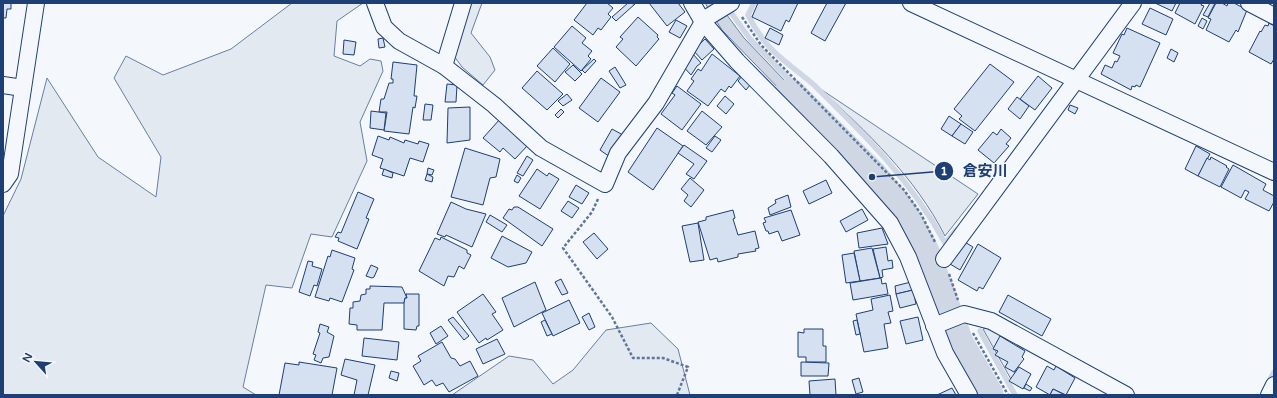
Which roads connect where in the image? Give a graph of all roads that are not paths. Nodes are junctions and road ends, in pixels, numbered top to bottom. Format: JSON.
{"nodes":[{"id":1,"x":36,"y":3,"type":"edge"},
{"id":2,"x":375,"y":3,"type":"edge"},
{"id":3,"x":463,"y":3,"type":"edge"},
{"id":4,"x":692,"y":3,"type":"edge"},
{"id":5,"x":911,"y":3,"type":"edge"},
{"id":6,"x":1133,"y":3,"type":"edge"},
{"id":7,"x":1249,"y":3,"type":"edge"},
{"id":8,"x":729,"y":4,"type":"edge"},
{"id":9,"x":1274,"y":16,"type":"edge"},
{"id":10,"x":705,"y":20,"type":"junction"},
{"id":11,"x":444,"y":66,"type":"junction"},
{"id":12,"x":1077,"y":81,"type":"junction"},
{"id":13,"x":3,"y":85,"type":"edge"},
{"id":14,"x":23,"y":88,"type":"junction"},
{"id":15,"x":1274,"y":172,"type":"edge"},
{"id":16,"x":3,"y":184,"type":"edge"},
{"id":17,"x":944,"y":259,"type":"dead end"},
{"id":18,"x":938,"y":325,"type":"junction"},
{"id":19,"x":1274,"y":385,"type":"edge"},
{"id":20,"x":969,"y":395,"type":"edge"},
{"id":21,"x":1126,"y":395,"type":"edge"},
{"id":22,"x":1269,"y":395,"type":"edge"}],
"edges":[{"from":1,"to":14,"type":"street"},
{"from":2,"to":11,"type":"street"},
{"from":3,"to":11,"type":"street"},
{"from":4,"to":10,"type":"street"},
{"from":5,"to":12,"type":"street"},
{"from":6,"to":12,"type":"street"},
{"from":7,"to":9,"type":"street"},
{"from":8,"to":10,"type":"street"},
{"from":10,"to":11,"type":"street"},
{"from":10,"to":18,"type":"street"},
{"from":12,"to":15,"type":"street"},
{"from":12,"to":17,"type":"street"},
{"from":13,"to":14,"type":"street"},
{"from":14,"to":16,"type":"street"},
{"from":18,"to":20,"type":"street"},
{"from":18,"to":21,"type":"street"},
{"from":19,"to":22,"type":"street"}]}
